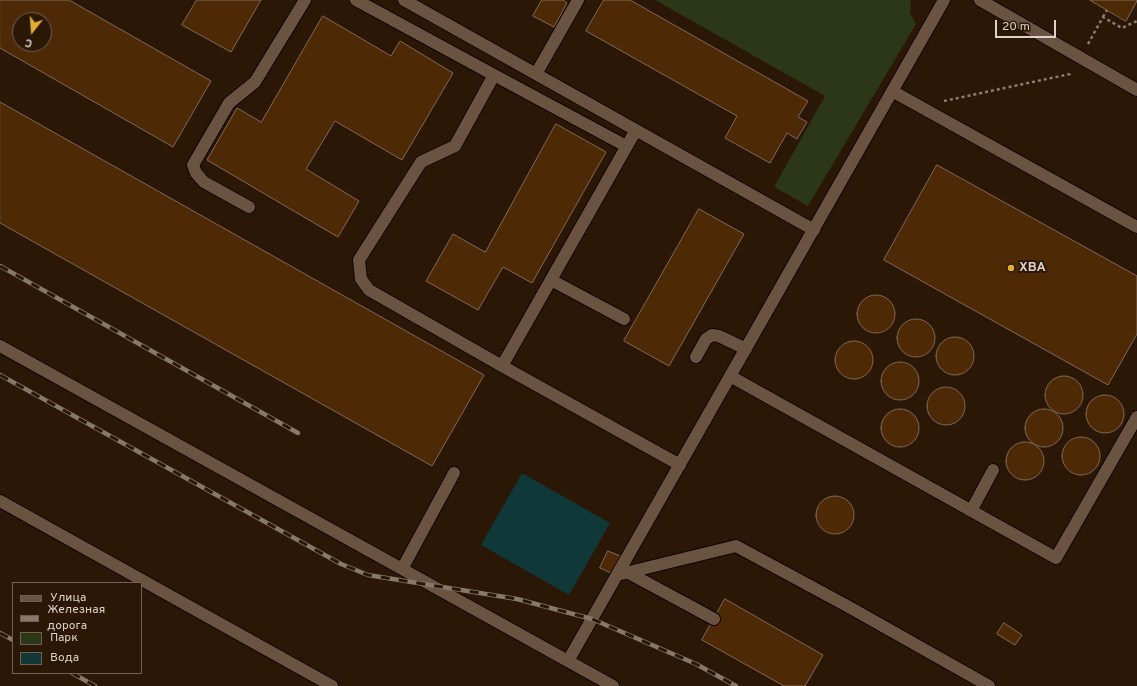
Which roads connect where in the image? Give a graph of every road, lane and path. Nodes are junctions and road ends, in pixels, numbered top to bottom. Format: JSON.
{"nodes":[{"id":1,"x":305,"y":0,"type":"edge"},
{"id":2,"x":356,"y":0,"type":"edge"},
{"id":3,"x":404,"y":0,"type":"edge"},
{"id":4,"x":578,"y":0,"type":"edge"},
{"id":5,"x":944,"y":0,"type":"edge"},
{"id":6,"x":980,"y":0,"type":"edge"},
{"id":7,"x":1107,"y":10,"type":"dead end"},
{"id":8,"x":1103,"y":17,"type":"junction"},
{"id":9,"x":1137,"y":21,"type":"edge"},
{"id":10,"x":1080,"y":57,"type":"junction"},
{"id":11,"x":536,"y":74,"type":"junction"},
{"id":12,"x":494,"y":75,"type":"junction"},
{"id":13,"x":1137,"y":90,"type":"edge"},
{"id":14,"x":892,"y":91,"type":"junction"},
{"id":15,"x":919,"y":106,"type":"junction"},
{"id":16,"x":636,"y":130,"type":"junction"},
{"id":17,"x":626,"y":146,"type":"junction"},
{"id":18,"x":249,"y":207,"type":"dead end"},
{"id":19,"x":1137,"y":227,"type":"edge"},
{"id":20,"x":814,"y":230,"type":"junction"},
{"id":21,"x":551,"y":280,"type":"junction"},
{"id":22,"x":624,"y":319,"type":"dead end"},
{"id":23,"x":0,"y":346,"type":"edge"},
{"id":24,"x":746,"y":349,"type":"junction"},
{"id":25,"x":696,"y":357,"type":"dead end"},
{"id":26,"x":502,"y":366,"type":"junction"},
{"id":27,"x":730,"y":376,"type":"junction"},
{"id":28,"x":1137,"y":416,"type":"edge"},
{"id":29,"x":680,"y":465,"type":"junction"},
{"id":30,"x":993,"y":470,"type":"dead end"},
{"id":31,"x":454,"y":473,"type":"dead end"},
{"id":32,"x":0,"y":501,"type":"edge"},
{"id":33,"x":971,"y":511,"type":"junction"},
{"id":34,"x":402,"y":569,"type":"junction"},
{"id":35,"x":622,"y":573,"type":"junction"},
{"id":36,"x":714,"y":619,"type":"dead end"},
{"id":37,"x":568,"y":661,"type":"junction"},
{"id":38,"x":332,"y":686,"type":"edge"},
{"id":39,"x":613,"y":686,"type":"edge"},
{"id":40,"x":989,"y":686,"type":"edge"}],
"edges":[{"from":1,"to":18,"type":"lane"},
{"from":2,"to":12,"type":"lane"},
{"from":3,"to":11,"type":"lane"},
{"from":4,"to":11,"type":"lane"},
{"from":5,"to":14,"type":"lane"},
{"from":6,"to":10,"type":"lane"},
{"from":7,"to":8,"type":"path"},
{"from":8,"to":9,"type":"path"},
{"from":8,"to":10,"type":"path"},
{"from":10,"to":13,"type":"lane"},
{"from":10,"to":15,"type":"path"},
{"from":11,"to":16,"type":"lane"},
{"from":12,"to":17,"type":"lane"},
{"from":12,"to":26,"type":"lane"},
{"from":14,"to":15,"type":"lane"},
{"from":14,"to":20,"type":"lane"},
{"from":15,"to":19,"type":"lane"},
{"from":16,"to":17,"type":"lane"},
{"from":16,"to":20,"type":"lane"},
{"from":17,"to":21,"type":"lane"},
{"from":20,"to":24,"type":"lane"},
{"from":21,"to":22,"type":"lane"},
{"from":21,"to":26,"type":"lane"},
{"from":23,"to":34,"type":"lane"},
{"from":24,"to":25,"type":"lane"},
{"from":24,"to":27,"type":"lane"},
{"from":26,"to":29,"type":"lane"},
{"from":27,"to":29,"type":"lane"},
{"from":27,"to":33,"type":"lane"},
{"from":28,"to":33,"type":"lane"},
{"from":29,"to":35,"type":"lane"},
{"from":30,"to":33,"type":"lane"},
{"from":31,"to":34,"type":"lane"},
{"from":32,"to":38,"type":"lane"},
{"from":34,"to":37,"type":"lane"},
{"from":35,"to":36,"type":"lane"},
{"from":35,"to":37,"type":"lane"},
{"from":35,"to":40,"type":"lane"},
{"from":37,"to":39,"type":"lane"}]}
